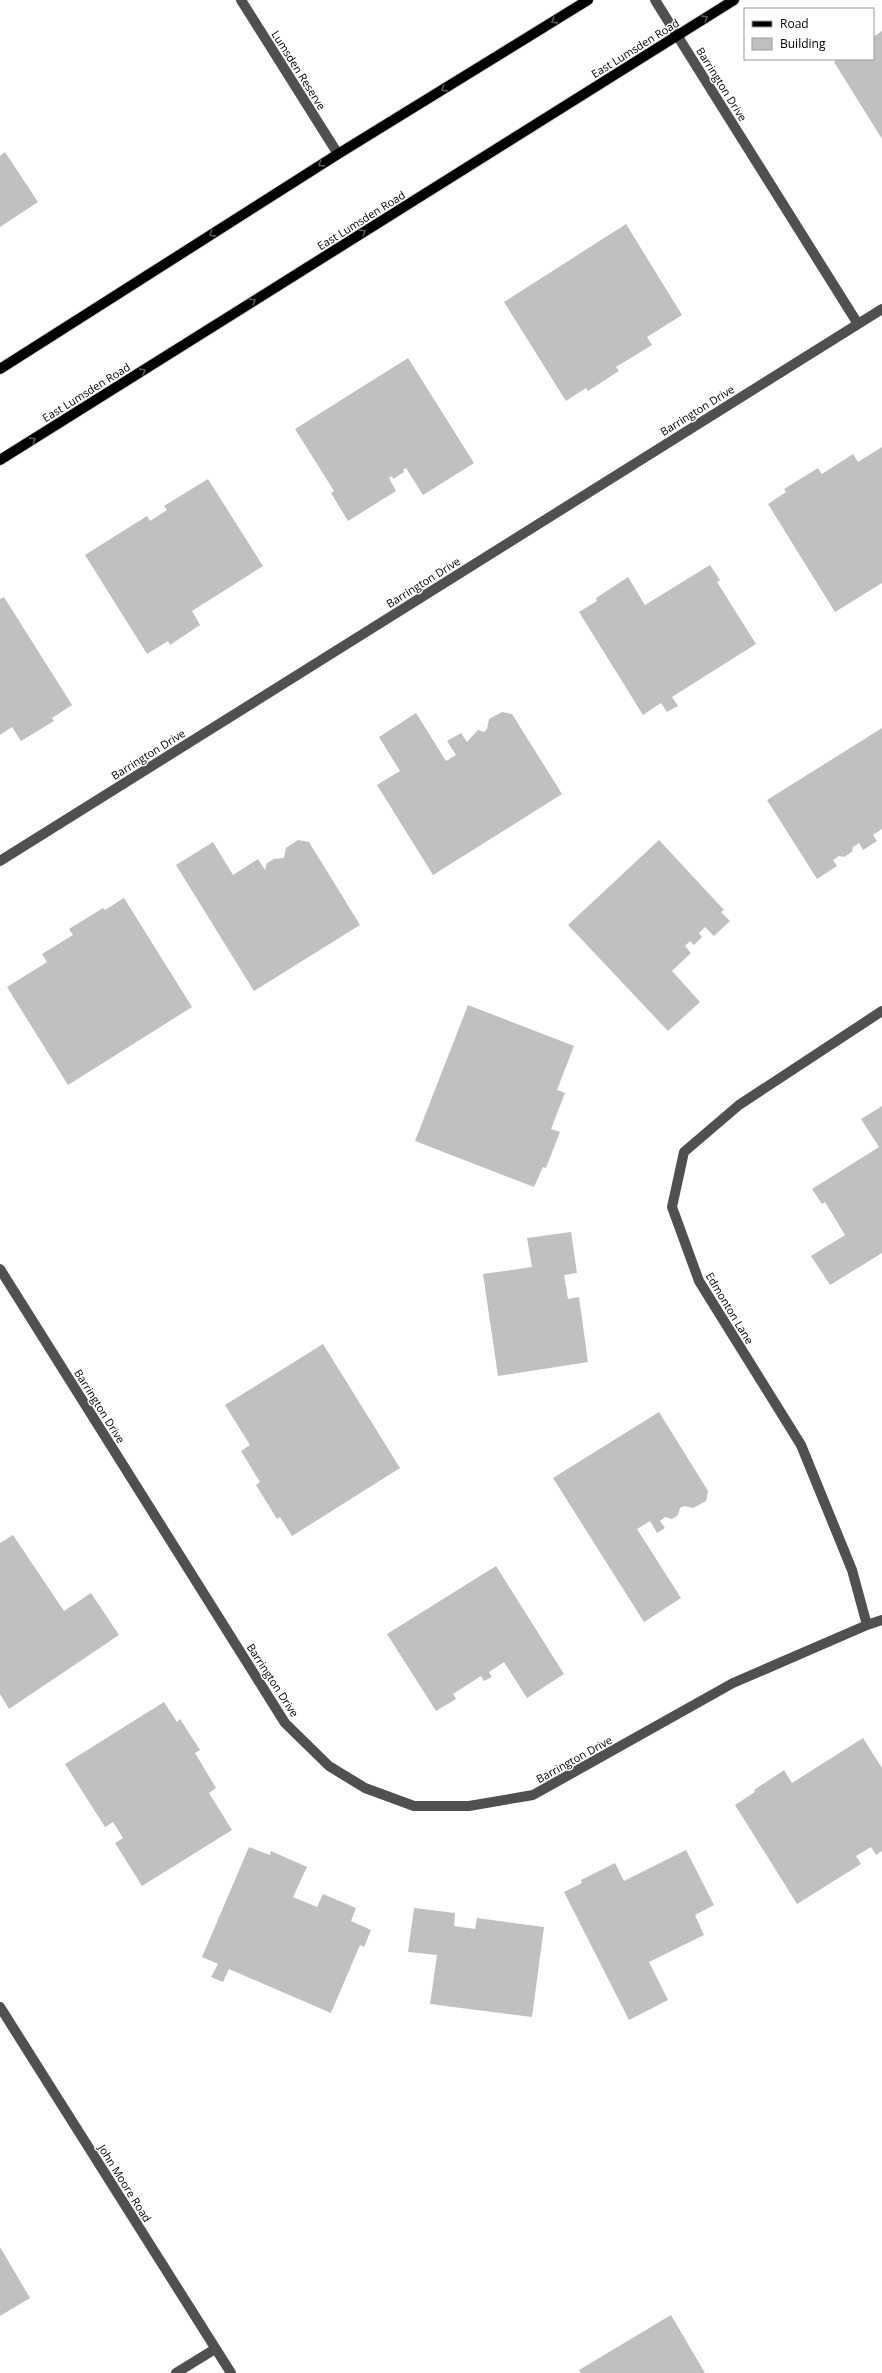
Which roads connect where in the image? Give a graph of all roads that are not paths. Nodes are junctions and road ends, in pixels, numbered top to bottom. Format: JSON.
{"nodes":[{"id":1,"x":241,"y":0,"type":"edge"},
{"id":2,"x":588,"y":0,"type":"edge"},
{"id":3,"x":655,"y":0,"type":"edge"},
{"id":4,"x":734,"y":0,"type":"edge"},
{"id":5,"x":677,"y":36,"type":"junction"},
{"id":6,"x":338,"y":154,"type":"junction"},
{"id":7,"x":882,"y":309,"type":"edge"},
{"id":8,"x":858,"y":324,"type":"junction"},
{"id":9,"x":0,"y":369,"type":"edge"},
{"id":10,"x":0,"y":460,"type":"edge"},
{"id":11,"x":0,"y":861,"type":"edge"},
{"id":12,"x":882,"y":1011,"type":"edge"},
{"id":13,"x":0,"y":1269,"type":"edge"},
{"id":14,"x":882,"y":1620,"type":"edge"},
{"id":15,"x":867,"y":1625,"type":"junction"},
{"id":16,"x":0,"y":2007,"type":"edge"},
{"id":17,"x":215,"y":2348,"type":"junction"},
{"id":18,"x":176,"y":2373,"type":"edge"},
{"id":19,"x":230,"y":2373,"type":"edge"}],
"edges":[{"from":1,"to":6,"type":"street","name":"Lumsden Reserve"},
{"from":2,"to":6,"type":"main road","one_way":true},
{"from":3,"to":5,"type":"street","name":"Barrington Drive"},
{"from":5,"to":4,"type":"main road","name":"East Lumsden Road","one_way":true},
{"from":5,"to":8,"type":"street","name":"Barrington Drive"},
{"from":10,"to":5,"type":"main road","name":"East Lumsden Road","one_way":true},
{"from":6,"to":9,"type":"main road","one_way":true},
{"from":7,"to":8,"type":"street","name":"Barrington Drive"},
{"from":8,"to":11,"type":"street","name":"Barrington Drive"},
{"from":12,"to":15,"type":"street","name":"Edmonton Lane"},
{"from":13,"to":15,"type":"street","name":"Barrington Drive"},
{"from":14,"to":15,"type":"street","name":"Barrington Drive"},
{"from":16,"to":17,"type":"street","name":"John Moore Road"},
{"from":17,"to":18,"type":"street"},
{"from":17,"to":19,"type":"street","name":"John Moore Road"}]}
